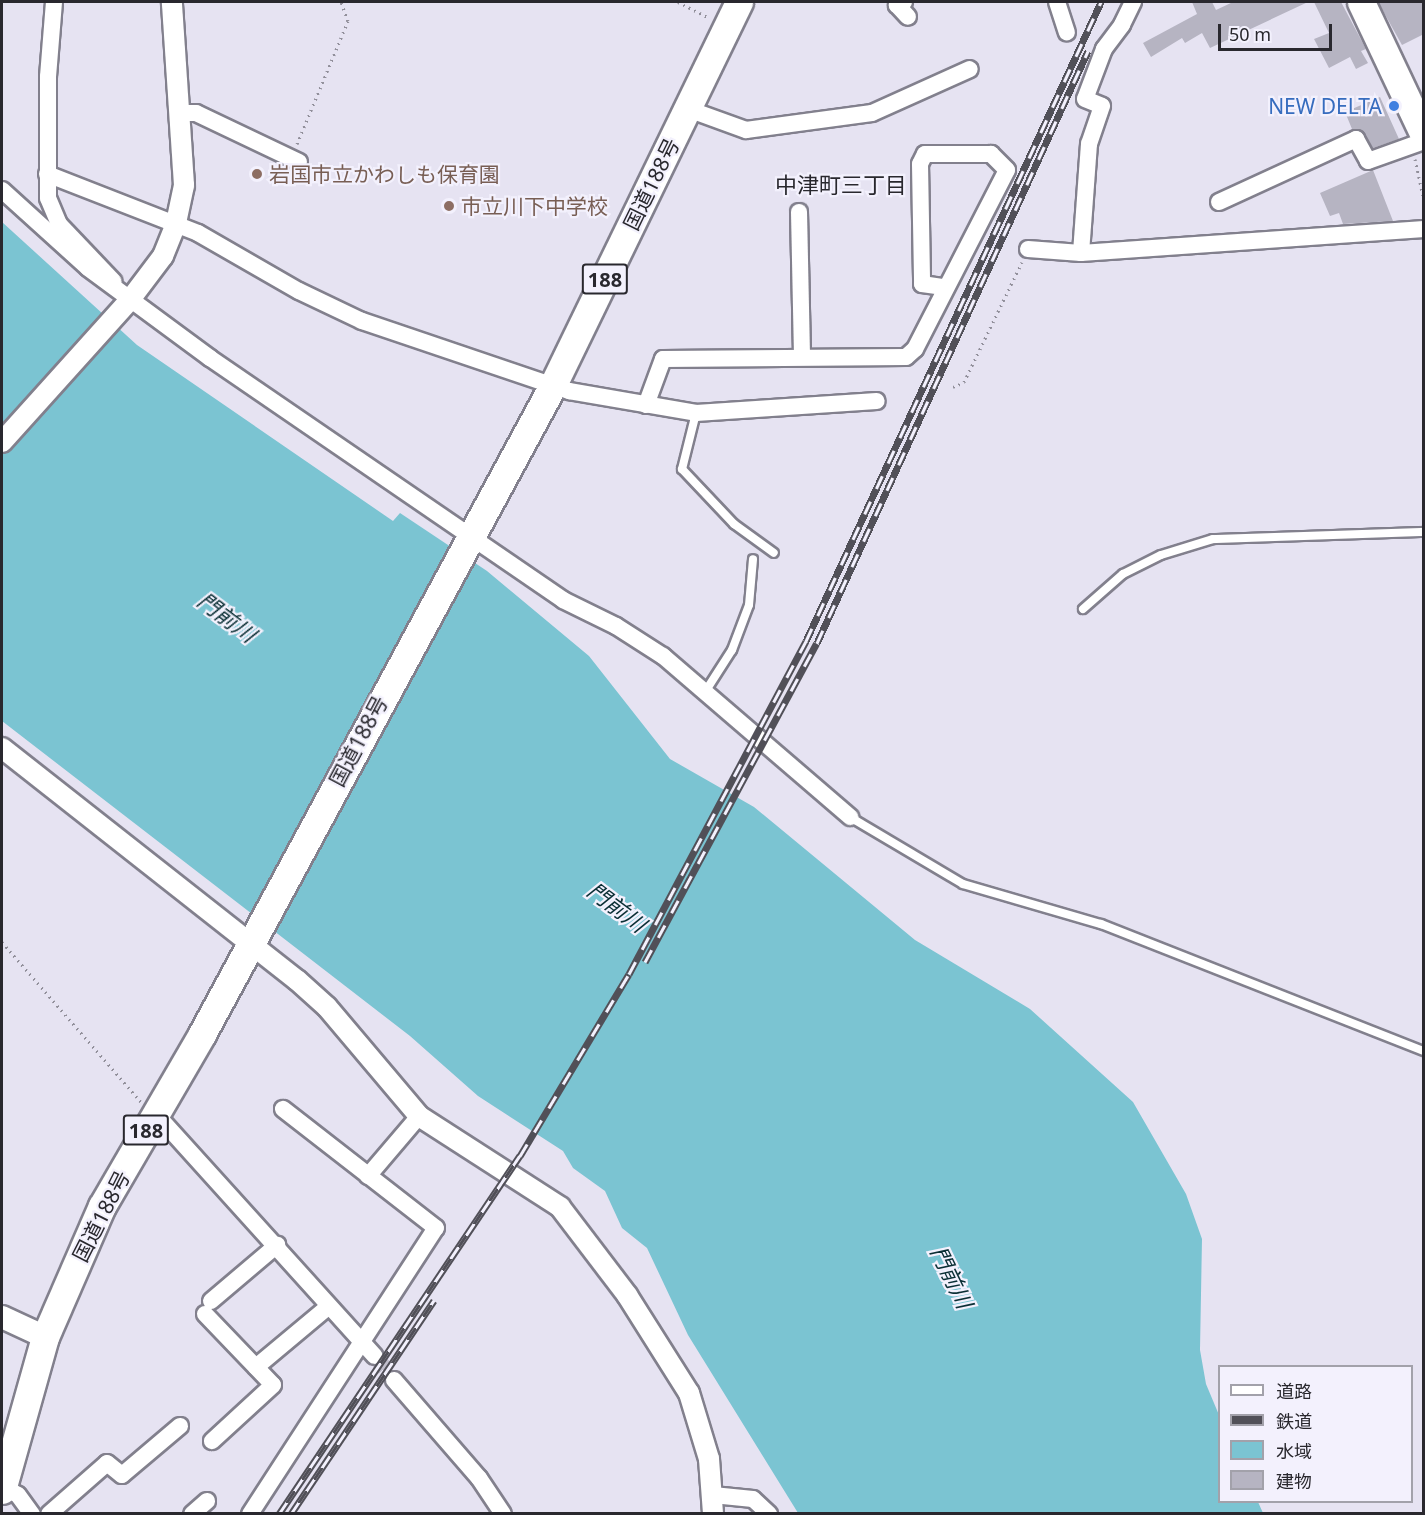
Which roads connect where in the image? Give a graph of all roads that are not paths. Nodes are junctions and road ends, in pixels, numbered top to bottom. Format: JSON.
{"nodes":[{"id":1,"x":54,"y":2,"type":"edge"},
{"id":2,"x":172,"y":2,"type":"edge"},
{"id":3,"x":739,"y":2,"type":"edge"},
{"id":4,"x":1057,"y":2,"type":"edge"},
{"id":5,"x":1132,"y":2,"type":"edge"},
{"id":6,"x":1361,"y":2,"type":"edge"},
{"id":7,"x":1067,"y":32,"type":"dead end"},
{"id":8,"x":970,"y":69,"type":"dead end"},
{"id":9,"x":1417,"y":99,"type":"edge"},
{"id":10,"x":688,"y":109,"type":"junction"},
{"id":11,"x":182,"y":113,"type":"junction"},
{"id":12,"x":1419,"y":141,"type":"edge"},
{"id":13,"x":295,"y":160,"type":"road end"},
{"id":14,"x":47,"y":174,"type":"junction"},
{"id":15,"x":2,"y":190,"type":"edge"},
{"id":16,"x":1219,"y":202,"type":"dead end"},
{"id":17,"x":799,"y":212,"type":"dead end"},
{"id":18,"x":176,"y":223,"type":"junction"},
{"id":19,"x":1424,"y":229,"type":"edge"},
{"id":20,"x":1028,"y":249,"type":"road end"},
{"id":21,"x":1081,"y":253,"type":"junction"},
{"id":22,"x":944,"y":287,"type":"junction"},
{"id":23,"x":122,"y":301,"type":"junction"},
{"id":24,"x":802,"y":357,"type":"junction"},
{"id":25,"x":553,"y":385,"type":"junction"},
{"id":26,"x":877,"y":401,"type":"dead end"},
{"id":27,"x":646,"y":405,"type":"junction"},
{"id":28,"x":696,"y":413,"type":"junction"},
{"id":29,"x":2,"y":442,"type":"edge"},
{"id":30,"x":1424,"y":532,"type":"edge"},
{"id":31,"x":465,"y":543,"type":"junction"},
{"id":32,"x":774,"y":553,"type":"dead end"},
{"id":33,"x":753,"y":559,"type":"dead end"},
{"id":34,"x":1083,"y":609,"type":"dead end"},
{"id":35,"x":705,"y":692,"type":"junction"},
{"id":36,"x":2,"y":748,"type":"edge"},
{"id":37,"x":850,"y":817,"type":"joint"},
{"id":38,"x":253,"y":936,"type":"junction"},
{"id":39,"x":1424,"y":1051,"type":"edge"},
{"id":40,"x":283,"y":1109,"type":"dead end"},
{"id":41,"x":156,"y":1114,"type":"junction"},
{"id":42,"x":419,"y":1116,"type":"junction"},
{"id":43,"x":368,"y":1176,"type":"junction"},
{"id":44,"x":277,"y":1245,"type":"junction"},
{"id":45,"x":329,"y":1306,"type":"junction"},
{"id":46,"x":2,"y":1317,"type":"edge"},
{"id":47,"x":45,"y":1337,"type":"junction"},
{"id":48,"x":361,"y":1341,"type":"junction"},
{"id":49,"x":375,"y":1356,"type":"tunnel mouth"},
{"id":50,"x":256,"y":1367,"type":"junction"},
{"id":51,"x":394,"y":1380,"type":"tunnel mouth"},
{"id":52,"x":180,"y":1426,"type":"dead end"},
{"id":53,"x":212,"y":1441,"type":"dead end"},
{"id":54,"x":4,"y":1475,"type":"edge"},
{"id":55,"x":207,"y":1501,"type":"dead end"},
{"id":56,"x":713,"y":1504,"type":"edge"},
{"id":57,"x":32,"y":1514,"type":"edge"},
{"id":58,"x":49,"y":1514,"type":"edge"},
{"id":59,"x":192,"y":1514,"type":"edge"},
{"id":60,"x":250,"y":1514,"type":"edge"},
{"id":61,"x":503,"y":1514,"type":"edge"},
{"id":62,"x":769,"y":1514,"type":"edge"}],
"edges":[{"from":1,"to":14,"type":"street"},
{"from":2,"to":11,"type":"street"},
{"from":3,"to":10,"type":"highway","name":"国道188号","number":"188"},
{"from":4,"to":7,"type":"street"},
{"from":5,"to":21,"type":"street"},
{"from":6,"to":9,"type":"highway"},
{"from":8,"to":10,"type":"street"},
{"from":9,"to":12,"type":"highway"},
{"from":10,"to":25,"type":"highway","name":"国道188号","number":"188"},
{"from":11,"to":13,"type":"street"},
{"from":11,"to":18,"type":"street"},
{"from":12,"to":16,"type":"street"},
{"from":14,"to":18,"type":"street"},
{"from":14,"to":23,"type":"street"},
{"from":15,"to":23,"type":"street"},
{"from":17,"to":24,"type":"street"},
{"from":18,"to":23,"type":"street"},
{"from":18,"to":25,"type":"street"},
{"from":19,"to":21,"type":"street"},
{"from":20,"to":21,"type":"street"},
{"from":22,"to":22,"type":"street"},
{"from":22,"to":24,"type":"street"},
{"from":23,"to":29,"type":"street"},
{"from":23,"to":31,"type":"street"},
{"from":24,"to":27,"type":"street"},
{"from":25,"to":27,"type":"street"},
{"from":25,"to":31,"type":"highway","name":"国道188号","number":"188"},
{"from":26,"to":28,"type":"street"},
{"from":27,"to":28,"type":"street"},
{"from":28,"to":32,"type":"lane"},
{"from":30,"to":34,"type":"lane"},
{"from":31,"to":35,"type":"street"},
{"from":31,"to":38,"type":"highway","name":"国道188号","number":"188"},
{"from":33,"to":35,"type":"lane"},
{"from":35,"to":37,"type":"street"},
{"from":36,"to":38,"type":"street"},
{"from":37,"to":39,"type":"lane"},
{"from":38,"to":41,"type":"highway","name":"国道188号","number":"188"},
{"from":38,"to":42,"type":"street"},
{"from":40,"to":43,"type":"street"},
{"from":41,"to":44,"type":"street"},
{"from":41,"to":47,"type":"highway","name":"国道188号","number":"188"},
{"from":42,"to":43,"type":"street"},
{"from":42,"to":56,"type":"street"},
{"from":43,"to":48,"type":"street"},
{"from":44,"to":45,"type":"street"},
{"from":44,"to":50,"type":"street"},
{"from":45,"to":48,"type":"street"},
{"from":45,"to":50,"type":"street"},
{"from":46,"to":47,"type":"main road"},
{"from":47,"to":54,"type":"highway","name":"国道188号","number":"188"},
{"from":48,"to":49,"type":"street"},
{"from":48,"to":60,"type":"street"},
{"from":50,"to":53,"type":"street"},
{"from":51,"to":61,"type":"street"},
{"from":52,"to":58,"type":"street"},
{"from":54,"to":57,"type":"street"},
{"from":55,"to":59,"type":"street"},
{"from":56,"to":62,"type":"street"}]}
